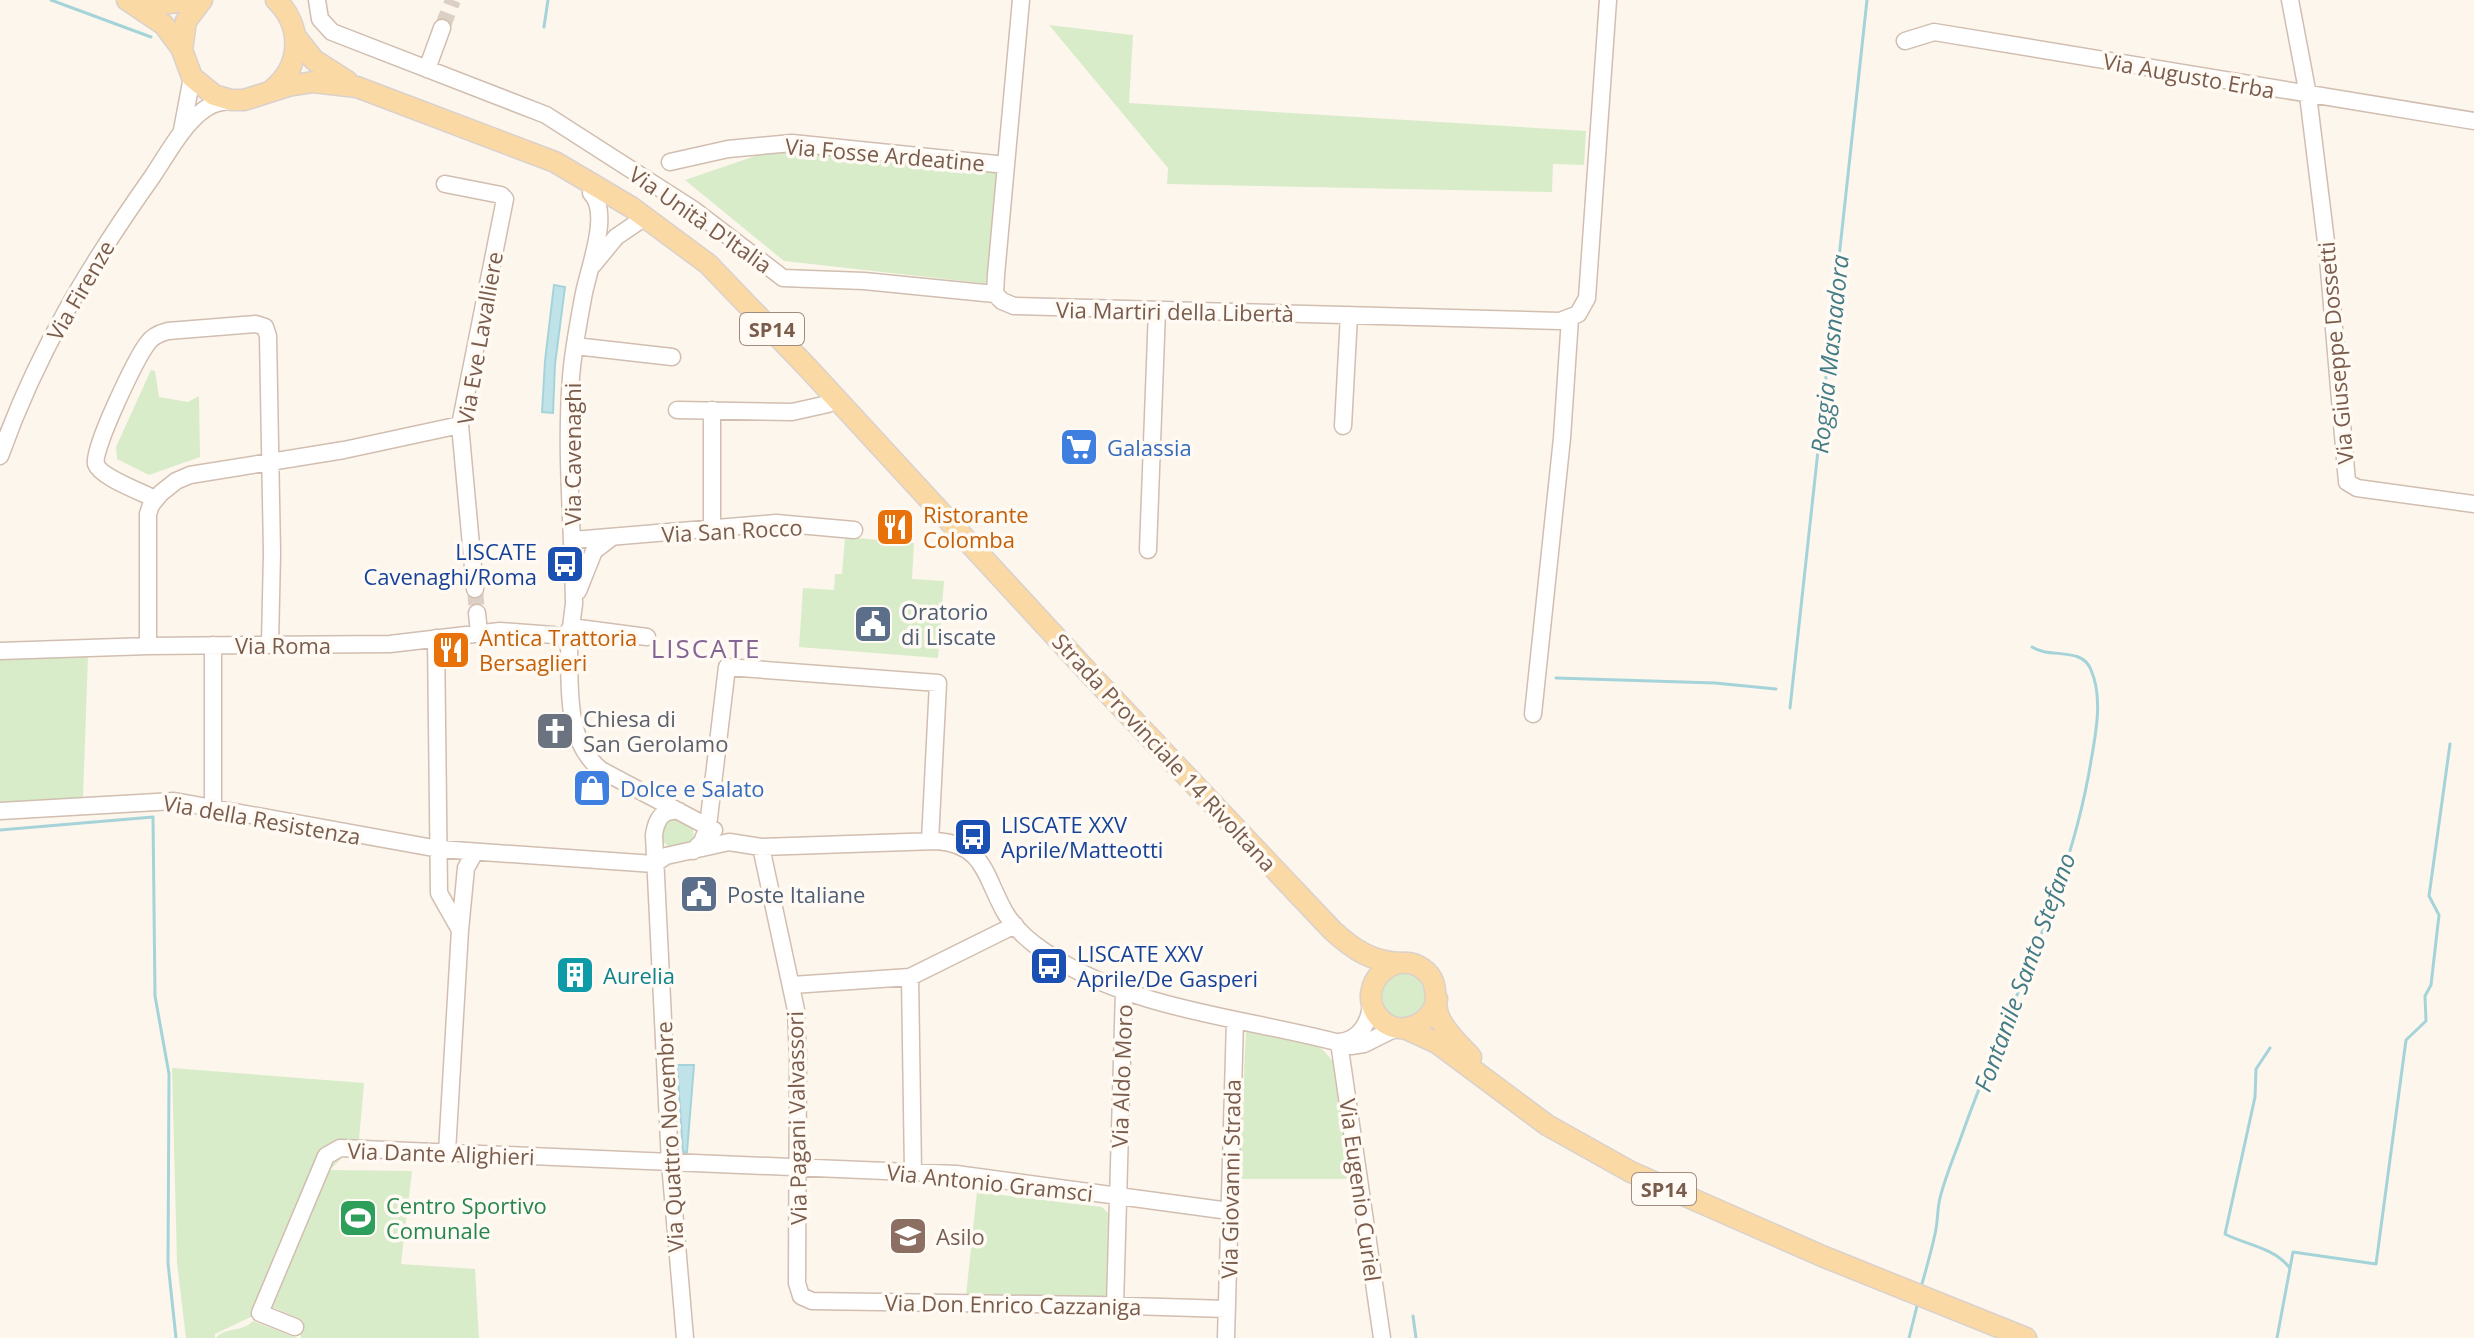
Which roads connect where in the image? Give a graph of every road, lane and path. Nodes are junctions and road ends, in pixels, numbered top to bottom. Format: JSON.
{"nodes":[{"id":1,"x":191,"y":0,"type":"edge"},
{"id":2,"x":202,"y":0,"type":"edge"},
{"id":3,"x":276,"y":0,"type":"edge"},
{"id":4,"x":289,"y":0,"type":"edge"},
{"id":5,"x":317,"y":0,"type":"edge"},
{"id":6,"x":1021,"y":0,"type":"edge"},
{"id":7,"x":1608,"y":0,"type":"edge"},
{"id":8,"x":2290,"y":0,"type":"edge"},
{"id":9,"x":129,"y":1,"type":"edge"},
{"id":10,"x":442,"y":28,"type":"tunnel mouth"},
{"id":11,"x":293,"y":29,"type":"junction"},
{"id":12,"x":1905,"y":41,"type":"dead end"},
{"id":13,"x":182,"y":49,"type":"junction"},
{"id":14,"x":427,"y":69,"type":"junction"},
{"id":15,"x":192,"y":77,"type":"junction"},
{"id":16,"x":357,"y":87,"type":"junction"},
{"id":17,"x":266,"y":94,"type":"junction"},
{"id":18,"x":2308,"y":95,"type":"junction"},
{"id":19,"x":235,"y":100,"type":"junction"},
{"id":20,"x":2474,"y":121,"type":"edge"},
{"id":21,"x":180,"y":136,"type":"junction"},
{"id":22,"x":502,"y":142,"type":"junction"},
{"id":23,"x":670,"y":162,"type":"dead end"},
{"id":24,"x":1006,"y":165,"type":"junction"},
{"id":25,"x":445,"y":184,"type":"dead end"},
{"id":26,"x":591,"y":193,"type":"junction"},
{"id":27,"x":638,"y":222,"type":"junction"},
{"id":28,"x":589,"y":269,"type":"junction"},
{"id":29,"x":999,"y":298,"type":"junction"},
{"id":30,"x":1157,"y":310,"type":"junction"},
{"id":31,"x":1349,"y":315,"type":"junction"},
{"id":32,"x":1570,"y":318,"type":"junction"},
{"id":33,"x":575,"y":346,"type":"junction"},
{"id":34,"x":672,"y":357,"type":"dead end"},
{"id":35,"x":828,"y":404,"type":"junction"},
{"id":36,"x":677,"y":410,"type":"dead end"},
{"id":37,"x":712,"y":410,"type":"junction"},
{"id":38,"x":460,"y":425,"type":"junction"},
{"id":39,"x":1343,"y":426,"type":"dead end"},
{"id":40,"x":0,"y":456,"type":"edge"},
{"id":41,"x":271,"y":462,"type":"junction"},
{"id":42,"x":155,"y":499,"type":"junction"},
{"id":43,"x":2474,"y":504,"type":"edge"},
{"id":44,"x":712,"y":530,"type":"junction"},
{"id":45,"x":854,"y":530,"type":"dead end"},
{"id":46,"x":611,"y":538,"type":"junction"},
{"id":47,"x":573,"y":540,"type":"junction"},
{"id":48,"x":1148,"y":550,"type":"dead end"},
{"id":49,"x":998,"y":574,"type":"junction"},
{"id":50,"x":475,"y":589,"type":"tunnel mouth"},
{"id":51,"x":574,"y":604,"type":"junction"},
{"id":52,"x":477,"y":613,"type":"tunnel mouth"},
{"id":53,"x":479,"y":633,"type":"junction"},
{"id":54,"x":568,"y":633,"type":"junction"},
{"id":55,"x":647,"y":637,"type":"dead end"},
{"id":56,"x":436,"y":638,"type":"junction"},
{"id":57,"x":270,"y":644,"type":"junction"},
{"id":58,"x":213,"y":645,"type":"junction"},
{"id":59,"x":148,"y":646,"type":"junction"},
{"id":60,"x":0,"y":651,"type":"edge"},
{"id":61,"x":1533,"y":714,"type":"dead end"},
{"id":62,"x":649,"y":795,"type":"junction"},
{"id":63,"x":213,"y":807,"type":"junction"},
{"id":64,"x":0,"y":811,"type":"edge"},
{"id":65,"x":693,"y":819,"type":"junction"},
{"id":66,"x":655,"y":835,"type":"junction"},
{"id":67,"x":930,"y":841,"type":"junction"},
{"id":68,"x":741,"y":843,"type":"junction"},
{"id":69,"x":761,"y":847,"type":"junction"},
{"id":70,"x":439,"y":849,"type":"junction"},
{"id":71,"x":695,"y":849,"type":"junction"},
{"id":72,"x":475,"y":852,"type":"junction"},
{"id":73,"x":673,"y":855,"type":"junction"},
{"id":74,"x":654,"y":864,"type":"junction"},
{"id":75,"x":1015,"y":925,"type":"junction"},
{"id":76,"x":460,"y":930,"type":"junction"},
{"id":77,"x":1333,"y":931,"type":"junction"},
{"id":78,"x":1401,"y":963,"type":"junction"},
{"id":79,"x":910,"y":977,"type":"junction"},
{"id":80,"x":792,"y":985,"type":"junction"},
{"id":81,"x":1124,"y":991,"type":"junction"},
{"id":82,"x":1371,"y":998,"type":"junction"},
{"id":83,"x":1437,"y":999,"type":"junction"},
{"id":84,"x":1235,"y":1020,"type":"junction"},
{"id":85,"x":1400,"y":1028,"type":"junction"},
{"id":86,"x":1339,"y":1042,"type":"junction"},
{"id":87,"x":1516,"y":1103,"type":"junction"},
{"id":88,"x":447,"y":1152,"type":"junction"},
{"id":89,"x":670,"y":1163,"type":"junction"},
{"id":90,"x":797,"y":1168,"type":"junction"},
{"id":91,"x":913,"y":1172,"type":"junction"},
{"id":92,"x":1118,"y":1196,"type":"junction"},
{"id":93,"x":1229,"y":1211,"type":"junction"},
{"id":94,"x":801,"y":1296,"type":"joint"},
{"id":95,"x":1115,"y":1305,"type":"junction"},
{"id":96,"x":1227,"y":1309,"type":"junction"},
{"id":97,"x":295,"y":1327,"type":"dead end"},
{"id":98,"x":685,"y":1338,"type":"edge"},
{"id":99,"x":1226,"y":1338,"type":"edge"},
{"id":100,"x":1382,"y":1338,"type":"edge"},
{"id":101,"x":2026,"y":1338,"type":"edge"}],
"edges":[{"from":1,"to":9,"type":"main road"},
{"from":2,"to":13,"type":"main road"},
{"from":3,"to":11,"type":"main road","name":"Strada Provinciale 14 Rivoltana","number":"SP14"},
{"from":4,"to":11,"type":"street"},
{"from":5,"to":14,"type":"street","name":"Via Unità D'Italia"},
{"from":6,"to":24,"type":"street"},
{"from":7,"to":32,"type":"street"},
{"from":8,"to":18,"type":"street"},
{"from":9,"to":13,"type":"main road"},
{"from":10,"to":14,"type":"street"},
{"from":11,"to":16,"type":"main road","name":"Strada Provinciale 14 Rivoltana","number":"SP14"},
{"from":11,"to":17,"type":"main road"},
{"from":12,"to":18,"type":"street","name":"Via Augusto Erba"},
{"from":13,"to":15,"type":"main road"},
{"from":14,"to":29,"type":"street","name":"Via Unità D'Italia"},
{"from":15,"to":19,"type":"main road"},
{"from":15,"to":21,"type":"street","name":"Via Firenze"},
{"from":16,"to":17,"type":"main road","name":"Strada Provinciale 14 Rivoltana","number":"SP14"},
{"from":16,"to":22,"type":"main road","name":"Strada Provinciale 14 Rivoltana","number":"SP14"},
{"from":17,"to":19,"type":"main road","name":"Strada Provinciale 14 Rivoltana","number":"SP14"},
{"from":18,"to":20,"type":"street","name":"Via Augusto Erba"},
{"from":18,"to":43,"type":"street","name":"Via Giuseppe Dossetti"},
{"from":19,"to":21,"type":"street","name":"Via Firenze"},
{"from":21,"to":40,"type":"street","name":"Via Firenze"},
{"from":22,"to":26,"type":"main road","name":"Strada Provinciale 14 Rivoltana","number":"SP14"},
{"from":22,"to":49,"type":"main road","name":"Strada Provinciale 14 Rivoltana","number":"SP14"},
{"from":23,"to":24,"type":"street","name":"Via Fosse Ardeatine"},
{"from":24,"to":29,"type":"street"},
{"from":25,"to":38,"type":"street","name":"Via Eve Lavalliere"},
{"from":26,"to":27,"type":"main road","name":"Strada Provinciale 14 Rivoltana","number":"SP14"},
{"from":26,"to":28,"type":"street","name":"Via Cavenaghi"},
{"from":27,"to":28,"type":"street","name":"Via Cavenaghi"},
{"from":27,"to":35,"type":"main road","name":"Strada Provinciale 14 Rivoltana","number":"SP14"},
{"from":28,"to":33,"type":"street","name":"Via Cavenaghi"},
{"from":29,"to":30,"type":"street","name":"Via Martiri della Libertà"},
{"from":30,"to":31,"type":"street","name":"Via Martiri della Libertà"},
{"from":30,"to":48,"type":"street"},
{"from":31,"to":32,"type":"street","name":"Via Martiri della Libertà"},
{"from":31,"to":39,"type":"street"},
{"from":32,"to":61,"type":"street"},
{"from":33,"to":34,"type":"street"},
{"from":33,"to":47,"type":"street","name":"Via Cavenaghi"},
{"from":35,"to":37,"type":"street"},
{"from":35,"to":49,"type":"main road","name":"Strada Provinciale 14 Rivoltana","number":"SP14"},
{"from":36,"to":37,"type":"street"},
{"from":37,"to":44,"type":"street"},
{"from":38,"to":41,"type":"street"},
{"from":38,"to":50,"type":"street","name":"Via Eve Lavalliere"},
{"from":41,"to":42,"type":"street"},
{"from":41,"to":42,"type":"street"},
{"from":41,"to":57,"type":"street"},
{"from":42,"to":59,"type":"street"},
{"from":44,"to":45,"type":"street","name":"Via San Rocco"},
{"from":44,"to":46,"type":"street","name":"Via San Rocco"},
{"from":46,"to":47,"type":"street","name":"Via San Rocco"},
{"from":46,"to":51,"type":"street"},
{"from":47,"to":51,"type":"street","name":"Via Cavenaghi"},
{"from":49,"to":77,"type":"main road","name":"Strada Provinciale 14 Rivoltana","number":"SP14"},
{"from":51,"to":54,"type":"street","name":"Via Cavenaghi"},
{"from":52,"to":53,"type":"street"},
{"from":53,"to":54,"type":"street","name":"Via Roma"},
{"from":53,"to":56,"type":"street","name":"Via Roma"},
{"from":54,"to":55,"type":"street","name":"Via Roma"},
{"from":54,"to":62,"type":"street","name":"Via Cavenaghi"},
{"from":56,"to":57,"type":"street","name":"Via Roma"},
{"from":56,"to":70,"type":"street"},
{"from":57,"to":58,"type":"street","name":"Via Roma"},
{"from":58,"to":59,"type":"street","name":"Via Roma"},
{"from":58,"to":63,"type":"street"},
{"from":59,"to":60,"type":"street","name":"Via Roma"},
{"from":62,"to":65,"type":"street","name":"Via Cavenaghi"},
{"from":62,"to":66,"type":"street","name":"Via Quattro Novembre"},
{"from":63,"to":64,"type":"street","name":"Via della Resistenza"},
{"from":63,"to":70,"type":"street","name":"Via della Resistenza"},
{"from":65,"to":66,"type":"street"},
{"from":65,"to":67,"type":"street"},
{"from":65,"to":68,"type":"street","name":"Via Cavenaghi"},
{"from":65,"to":71,"type":"street"},
{"from":66,"to":73,"type":"street"},
{"from":66,"to":74,"type":"street","name":"Via Quattro Novembre"},
{"from":67,"to":69,"type":"street"},
{"from":67,"to":75,"type":"street"},
{"from":68,"to":69,"type":"street"},
{"from":68,"to":71,"type":"street"},
{"from":69,"to":80,"type":"street","name":"Via Pagani Valvassori"},
{"from":70,"to":72,"type":"street","name":"Via della Resistenza"},
{"from":70,"to":76,"type":"street"},
{"from":71,"to":73,"type":"street"},
{"from":72,"to":74,"type":"street","name":"Via della Resistenza"},
{"from":72,"to":76,"type":"street"},
{"from":73,"to":74,"type":"street"},
{"from":74,"to":89,"type":"street","name":"Via Quattro Novembre"},
{"from":75,"to":79,"type":"street"},
{"from":75,"to":81,"type":"street"},
{"from":76,"to":88,"type":"street"},
{"from":77,"to":78,"type":"main road","name":"Strada Provinciale 14 Rivoltana","number":"SP14"},
{"from":77,"to":82,"type":"main road","name":"Strada Provinciale 14 Rivoltana","number":"SP14"},
{"from":78,"to":82,"type":"main road"},
{"from":78,"to":83,"type":"main road","name":"Strada Provinciale 14 Rivoltana","number":"SP14"},
{"from":79,"to":80,"type":"street"},
{"from":79,"to":91,"type":"street"},
{"from":80,"to":90,"type":"street","name":"Via Pagani Valvassori"},
{"from":81,"to":84,"type":"street"},
{"from":81,"to":92,"type":"street","name":"Via Aldo Moro"},
{"from":82,"to":85,"type":"main road","name":"Strada Provinciale 14 Rivoltana","number":"SP14"},
{"from":82,"to":86,"type":"street"},
{"from":83,"to":85,"type":"main road"},
{"from":83,"to":87,"type":"main road","name":"Strada Provinciale 14 Rivoltana","number":"SP14"},
{"from":84,"to":86,"type":"street"},
{"from":84,"to":93,"type":"street","name":"Via Giovanni Strada"},
{"from":85,"to":86,"type":"street"},
{"from":85,"to":87,"type":"main road","name":"Strada Provinciale 14 Rivoltana","number":"SP14"},
{"from":86,"to":100,"type":"street","name":"Via Eugenio Curiel"},
{"from":87,"to":101,"type":"main road","name":"Strada Provinciale 14 Rivoltana","number":"SP14"},
{"from":88,"to":89,"type":"street","name":"Via Dante Alighieri"},
{"from":88,"to":97,"type":"street","name":"Via Dante Alighieri"},
{"from":89,"to":90,"type":"street","name":"Via Antonio Gramsci"},
{"from":89,"to":98,"type":"street","name":"Via Quattro Novembre"},
{"from":90,"to":91,"type":"street","name":"Via Antonio Gramsci"},
{"from":90,"to":94,"type":"street","name":"Via Pagani Valvassori"},
{"from":91,"to":92,"type":"street","name":"Via Antonio Gramsci"},
{"from":92,"to":93,"type":"street","name":"Via Antonio Gramsci"},
{"from":92,"to":95,"type":"street","name":"Via Aldo Moro"},
{"from":93,"to":96,"type":"street","name":"Via Giovanni Strada"},
{"from":94,"to":95,"type":"street","name":"Via Don Enrico Cazzaniga"},
{"from":95,"to":96,"type":"street","name":"Via Don Enrico Cazzaniga"},
{"from":96,"to":99,"type":"street","name":"Via Giovanni Strada"}]}
